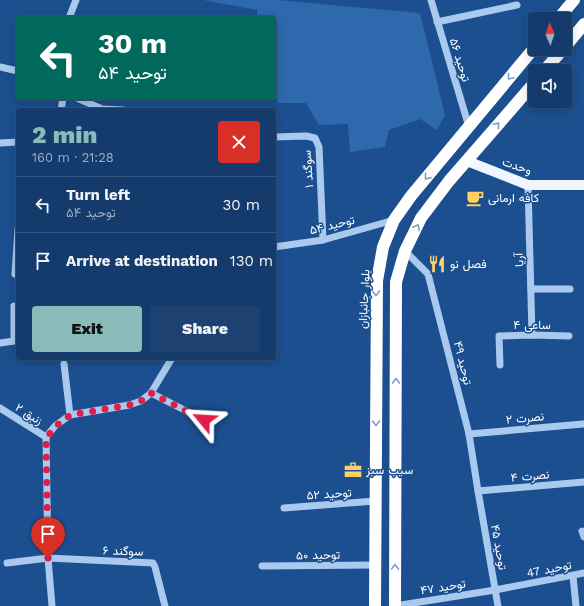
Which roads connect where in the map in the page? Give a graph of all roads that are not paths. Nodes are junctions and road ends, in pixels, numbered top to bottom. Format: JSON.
{"nodes":[{"id":1,"x":76,"y":0,"type":"edge"},
{"id":2,"x":431,"y":0,"type":"edge"},
{"id":3,"x":574,"y":0,"type":"edge"},
{"id":4,"x":516,"y":5,"type":"dead end"},
{"id":5,"x":564,"y":12,"type":"edge"},
{"id":6,"x":70,"y":16,"type":"edge"},
{"id":7,"x":437,"y":22,"type":"junction"},
{"id":8,"x":584,"y":24,"type":"edge"},
{"id":9,"x":572,"y":39,"type":"edge"},
{"id":10,"x":528,"y":55,"type":"edge"},
{"id":11,"x":557,"y":56,"type":"edge"},
{"id":12,"x":550,"y":64,"type":"edge"},
{"id":13,"x":0,"y":66,"type":"edge"},
{"id":14,"x":16,"y":70,"type":"edge"},
{"id":15,"x":528,"y":90,"type":"edge"},
{"id":16,"x":82,"y":100,"type":"edge"},
{"id":17,"x":100,"y":108,"type":"edge"},
{"id":18,"x":468,"y":127,"type":"junction"},
{"id":19,"x":276,"y":137,"type":"edge"},
{"id":20,"x":16,"y":142,"type":"edge"},
{"id":21,"x":0,"y":143,"type":"edge"},
{"id":22,"x":467,"y":161,"type":"junction"},
{"id":23,"x":528,"y":185,"type":"junction"},
{"id":24,"x":584,"y":185,"type":"edge"},
{"id":25,"x":394,"y":220,"type":"junction"},
{"id":26,"x":323,"y":240,"type":"junction"},
{"id":27,"x":276,"y":247,"type":"edge"},
{"id":28,"x":405,"y":251,"type":"junction"},
{"id":29,"x":16,"y":259,"type":"edge"},
{"id":30,"x":15,"y":274,"type":"dead end"},
{"id":31,"x":531,"y":289,"type":"junction"},
{"id":32,"x":570,"y":289,"type":"dead end"},
{"id":33,"x":14,"y":306,"type":"dead end"},
{"id":34,"x":532,"y":335,"type":"junction"},
{"id":35,"x":569,"y":336,"type":"dead end"},
{"id":36,"x":0,"y":342,"type":"edge"},
{"id":37,"x":171,"y":360,"type":"edge"},
{"id":38,"x":64,"y":364,"type":"dead end"},
{"id":39,"x":500,"y":366,"type":"dead end"},
{"id":40,"x":151,"y":393,"type":"junction"},
{"id":41,"x":0,"y":408,"type":"edge"},
{"id":42,"x":70,"y":415,"type":"junction"},
{"id":43,"x":204,"y":420,"type":"dead end"},
{"id":44,"x":583,"y":424,"type":"dead end"},
{"id":45,"x":469,"y":434,"type":"junction"},
{"id":46,"x":46,"y":438,"type":"junction"},
{"id":47,"x":584,"y":482,"type":"edge"},
{"id":48,"x":478,"y":491,"type":"junction"},
{"id":49,"x":375,"y":501,"type":"junction"},
{"id":50,"x":284,"y":508,"type":"dead end"},
{"id":51,"x":48,"y":558,"type":"junction"},
{"id":52,"x":7,"y":562,"type":"dead end"},
{"id":53,"x":375,"y":565,"type":"junction"},
{"id":54,"x":262,"y":566,"type":"dead end"},
{"id":55,"x":584,"y":573,"type":"edge"},
{"id":56,"x":572,"y":576,"type":"junction"},
{"id":57,"x":495,"y":590,"type":"junction"},
{"id":58,"x":52,"y":606,"type":"edge"},
{"id":59,"x":165,"y":606,"type":"edge"},
{"id":60,"x":375,"y":606,"type":"edge"},
{"id":61,"x":395,"y":606,"type":"edge"},
{"id":62,"x":498,"y":606,"type":"edge"},
{"id":63,"x":576,"y":606,"type":"edge"}],
"edges":[{"from":1,"to":6,"type":"street"},
{"from":2,"to":7,"type":"street","name":"توحید ۵۶"},
{"from":3,"to":5,"type":"highway"},
{"from":4,"to":7,"type":"street"},
{"from":7,"to":18,"type":"street","name":"توحید ۵۶"},
{"from":8,"to":9,"type":"highway"},
{"from":10,"to":18,"type":"highway","name":"بلوار جانبازان","one_way":true},
{"from":11,"to":12,"type":"highway"},
{"from":13,"to":14,"type":"street"},
{"from":22,"to":15,"type":"highway","one_way":true},
{"from":16,"to":17,"type":"street"},
{"from":18,"to":25,"type":"highway","name":"بلوار جانبازان","one_way":true},
{"from":19,"to":26,"type":"street","name":"سوگند ۱"},
{"from":20,"to":21,"type":"street"},
{"from":22,"to":23,"type":"main road","name":"وحدت"},
{"from":28,"to":22,"type":"highway","one_way":true},
{"from":23,"to":24,"type":"main road","name":"وحدت"},
{"from":23,"to":31,"type":"street","name":"آریا"},
{"from":25,"to":26,"type":"street","name":"توحید ۵۴"},
{"from":25,"to":49,"type":"highway","name":"بلوار جانبازان","one_way":true},
{"from":26,"to":27,"type":"street","name":"توحید ۵۴"},
{"from":28,"to":45,"type":"street","name":"توحید ۴۹"},
{"from":61,"to":28,"type":"highway","one_way":true},
{"from":29,"to":30,"type":"street"},
{"from":31,"to":32,"type":"street"},
{"from":31,"to":34,"type":"street","name":"آریا"},
{"from":33,"to":36,"type":"street"},
{"from":34,"to":35,"type":"street","name":"ساعی ۴"},
{"from":34,"to":39,"type":"street","name":"ساعی ۴"},
{"from":37,"to":40,"type":"street"},
{"from":38,"to":42,"type":"street"},
{"from":40,"to":42,"type":"street"},
{"from":40,"to":43,"type":"street"},
{"from":41,"to":46,"type":"street","name":"زنبق ۲"},
{"from":42,"to":46,"type":"street"},
{"from":44,"to":45,"type":"street","name":"نصرت ۲"},
{"from":45,"to":48,"type":"street","name":"توحید ۴۹"},
{"from":46,"to":51,"type":"street"},
{"from":47,"to":48,"type":"street","name":"نصرت ۴"},
{"from":48,"to":57,"type":"street","name":"توحید ۴۵"},
{"from":49,"to":50,"type":"street","name":"توحید ۵۲"},
{"from":49,"to":53,"type":"highway","name":"بلوار جانبازان"},
{"from":51,"to":52,"type":"street"},
{"from":51,"to":58,"type":"street"},
{"from":51,"to":59,"type":"street","name":"سوگند ۶"},
{"from":53,"to":54,"type":"street","name":"توحید ۵۰"},
{"from":53,"to":60,"type":"highway","name":"بلوار جانبازان"},
{"from":55,"to":56,"type":"street","name":"توحید 47"},
{"from":56,"to":57,"type":"street","name":"توحید 47"},
{"from":56,"to":63,"type":"street"},
{"from":57,"to":61,"type":"street","name":"توحید ۴۷"},
{"from":57,"to":62,"type":"street","name":"توحید ۴۵"}]}
